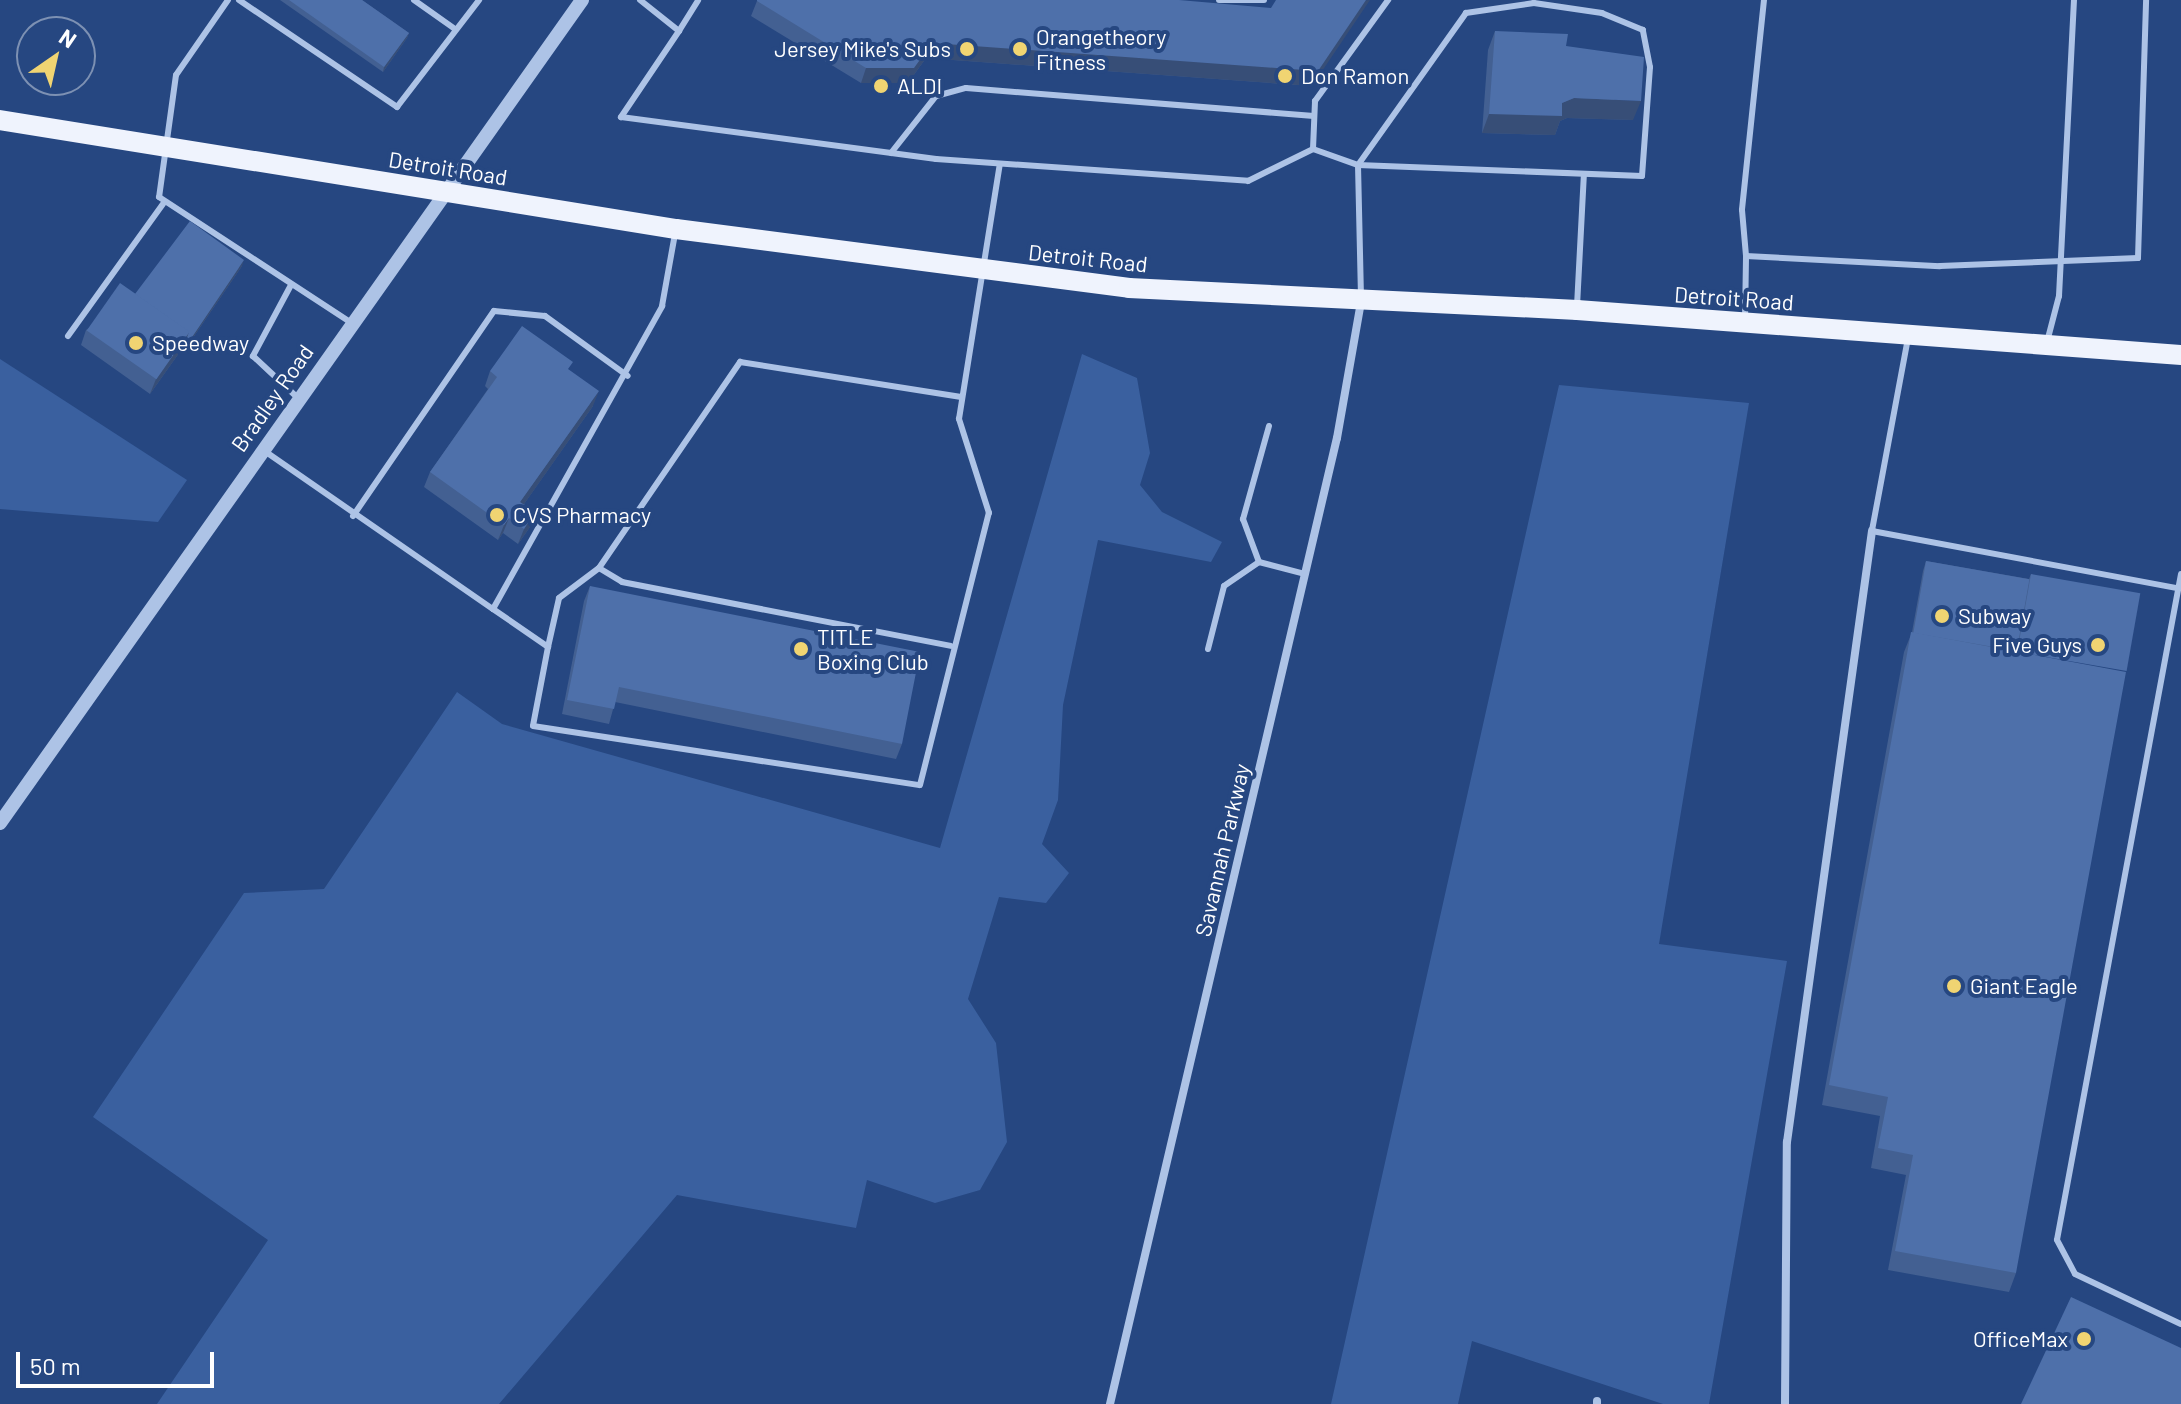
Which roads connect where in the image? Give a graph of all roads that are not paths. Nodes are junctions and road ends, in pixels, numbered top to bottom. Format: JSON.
{"nodes":[{"id":1,"x":228,"y":0,"type":"edge"},
{"id":2,"x":239,"y":0,"type":"edge"},
{"id":3,"x":414,"y":0,"type":"edge"},
{"id":4,"x":479,"y":0,"type":"edge"},
{"id":5,"x":582,"y":0,"type":"edge"},
{"id":6,"x":640,"y":0,"type":"edge"},
{"id":7,"x":698,"y":0,"type":"edge"},
{"id":8,"x":1219,"y":0,"type":"edge"},
{"id":9,"x":1264,"y":0,"type":"edge"},
{"id":10,"x":1388,"y":0,"type":"edge"},
{"id":11,"x":1764,"y":0,"type":"edge"},
{"id":12,"x":2074,"y":0,"type":"edge"},
{"id":13,"x":2146,"y":0,"type":"edge"},
{"id":14,"x":455,"y":29,"type":"junction"},
{"id":15,"x":679,"y":31,"type":"junction"},
{"id":16,"x":1314,"y":116,"type":"junction"},
{"id":17,"x":0,"y":120,"type":"edge"},
{"id":18,"x":164,"y":146,"type":"junction"},
{"id":19,"x":1313,"y":149,"type":"junction"},
{"id":20,"x":891,"y":153,"type":"junction"},
{"id":21,"x":1000,"y":164,"type":"junction"},
{"id":22,"x":1358,"y":165,"type":"junction"},
{"id":23,"x":1584,"y":174,"type":"junction"},
{"id":24,"x":446,"y":193,"type":"junction"},
{"id":25,"x":163,"y":204,"type":"junction"},
{"id":26,"x":676,"y":229,"type":"junction"},
{"id":27,"x":1746,"y":256,"type":"junction"},
{"id":28,"x":2061,"y":262,"type":"junction"},
{"id":29,"x":985,"y":271,"type":"junction"},
{"id":30,"x":291,"y":285,"type":"junction"},
{"id":31,"x":1361,"y":302,"type":"junction"},
{"id":32,"x":1577,"y":310,"type":"junction"},
{"id":33,"x":353,"y":324,"type":"junction"},
{"id":34,"x":1745,"y":324,"type":"junction"},
{"id":35,"x":1909,"y":334,"type":"junction"},
{"id":36,"x":68,"y":336,"type":"dead end"},
{"id":37,"x":2046,"y":343,"type":"junction"},
{"id":38,"x":2181,"y":355,"type":"edge"},
{"id":39,"x":628,"y":376,"type":"junction"},
{"id":40,"x":961,"y":397,"type":"junction"},
{"id":41,"x":299,"y":399,"type":"junction"},
{"id":42,"x":1269,"y":426,"type":"dead end"},
{"id":43,"x":263,"y":450,"type":"junction"},
{"id":44,"x":353,"y":516,"type":"junction"},
{"id":45,"x":1872,"y":531,"type":"junction"},
{"id":46,"x":1259,"y":562,"type":"junction"},
{"id":47,"x":599,"y":568,"type":"junction"},
{"id":48,"x":1305,"y":574,"type":"junction"},
{"id":49,"x":2181,"y":574,"type":"edge"},
{"id":50,"x":2176,"y":588,"type":"junction"},
{"id":51,"x":493,"y":609,"type":"junction"},
{"id":52,"x":951,"y":646,"type":"junction"},
{"id":53,"x":548,"y":647,"type":"junction"},
{"id":54,"x":1208,"y":649,"type":"dead end"},
{"id":55,"x":0,"y":823,"type":"edge"},
{"id":56,"x":2181,"y":1324,"type":"edge"},
{"id":57,"x":1110,"y":1404,"type":"edge"},
{"id":58,"x":1785,"y":1404,"type":"edge"}],
"edges":[{"from":1,"to":18,"type":"lane"},
{"from":2,"to":14,"type":"lane"},
{"from":3,"to":14,"type":"lane"},
{"from":4,"to":14,"type":"lane"},
{"from":5,"to":24,"type":"street","name":"Bradley Road"},
{"from":6,"to":15,"type":"lane"},
{"from":7,"to":15,"type":"lane"},
{"from":8,"to":9,"type":"lane"},
{"from":10,"to":16,"type":"lane"},
{"from":11,"to":27,"type":"lane"},
{"from":12,"to":28,"type":"lane"},
{"from":13,"to":28,"type":"lane"},
{"from":15,"to":20,"type":"lane"},
{"from":16,"to":19,"type":"lane"},
{"from":16,"to":20,"type":"lane"},
{"from":17,"to":18,"type":"main road","name":"Detroit Road"},
{"from":18,"to":24,"type":"main road","name":"Detroit Road"},
{"from":18,"to":25,"type":"lane"},
{"from":19,"to":21,"type":"lane"},
{"from":19,"to":22,"type":"lane"},
{"from":20,"to":21,"type":"lane"},
{"from":21,"to":29,"type":"lane"},
{"from":22,"to":23,"type":"lane"},
{"from":22,"to":23,"type":"lane"},
{"from":22,"to":31,"type":"lane"},
{"from":23,"to":32,"type":"lane"},
{"from":24,"to":26,"type":"main road","name":"Detroit Road"},
{"from":24,"to":33,"type":"street","name":"Bradley Road"},
{"from":25,"to":30,"type":"lane"},
{"from":25,"to":36,"type":"lane"},
{"from":26,"to":29,"type":"main road","name":"Detroit Road"},
{"from":26,"to":39,"type":"lane"},
{"from":27,"to":28,"type":"lane"},
{"from":27,"to":34,"type":"lane"},
{"from":28,"to":37,"type":"lane"},
{"from":29,"to":31,"type":"main road","name":"Detroit Road"},
{"from":29,"to":40,"type":"lane"},
{"from":30,"to":33,"type":"lane"},
{"from":30,"to":41,"type":"lane"},
{"from":31,"to":32,"type":"main road","name":"Detroit Road"},
{"from":31,"to":48,"type":"street","name":"Savannah Parkway"},
{"from":32,"to":34,"type":"main road","name":"Detroit Road"},
{"from":33,"to":41,"type":"street","name":"Bradley Road"},
{"from":34,"to":35,"type":"main road","name":"Detroit Road"},
{"from":35,"to":37,"type":"main road","name":"Detroit Road"},
{"from":35,"to":45,"type":"lane"},
{"from":37,"to":38,"type":"main road","name":"Detroit Road"},
{"from":39,"to":44,"type":"lane"},
{"from":39,"to":51,"type":"lane"},
{"from":40,"to":47,"type":"lane"},
{"from":40,"to":52,"type":"lane"},
{"from":41,"to":43,"type":"street","name":"Bradley Road"},
{"from":42,"to":46,"type":"lane"},
{"from":43,"to":44,"type":"lane"},
{"from":43,"to":55,"type":"street","name":"Bradley Road"},
{"from":44,"to":51,"type":"lane"},
{"from":45,"to":50,"type":"lane"},
{"from":45,"to":58,"type":"street"},
{"from":46,"to":48,"type":"lane"},
{"from":46,"to":54,"type":"lane"},
{"from":47,"to":52,"type":"lane"},
{"from":47,"to":53,"type":"lane"},
{"from":48,"to":57,"type":"street","name":"Savannah Parkway"},
{"from":49,"to":50,"type":"lane"},
{"from":50,"to":56,"type":"lane"},
{"from":51,"to":53,"type":"lane"},
{"from":52,"to":53,"type":"lane"}]}
